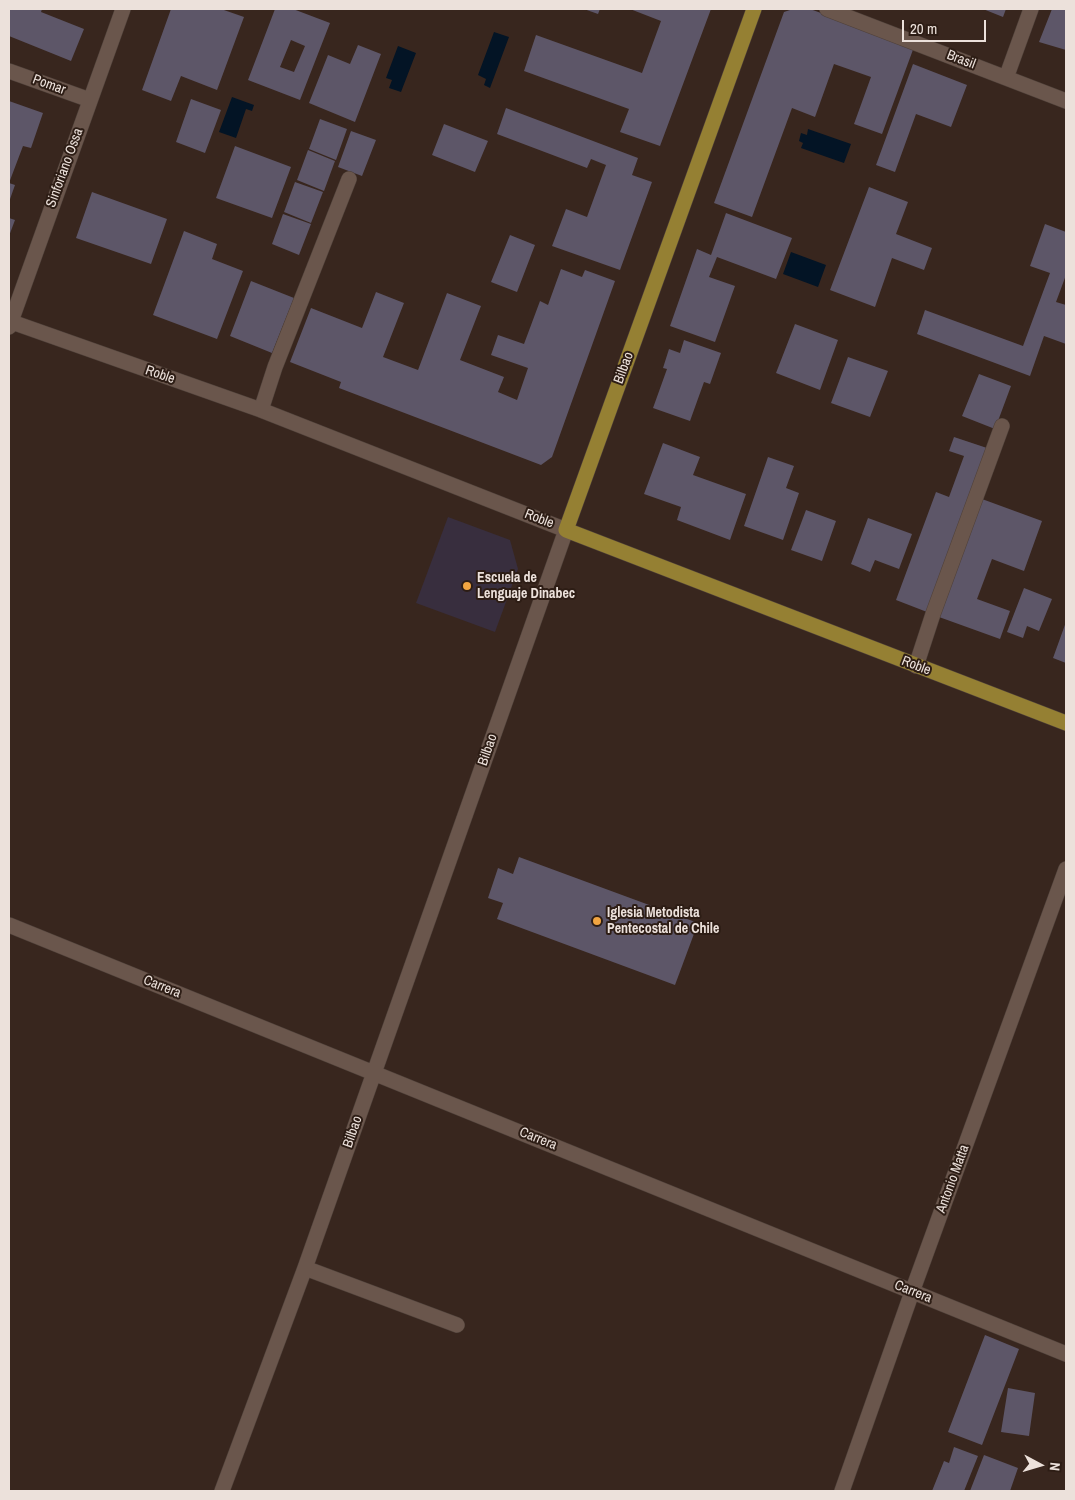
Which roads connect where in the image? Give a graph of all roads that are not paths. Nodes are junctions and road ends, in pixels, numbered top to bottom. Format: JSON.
{"nodes":[{"id":1,"x":123,"y":9,"type":"edge"},
{"id":2,"x":754,"y":9,"type":"edge"},
{"id":3,"x":827,"y":9,"type":"edge"},
{"id":4,"x":1031,"y":9,"type":"edge"},
{"id":5,"x":9,"y":70,"type":"edge"},
{"id":6,"x":1006,"y":78,"type":"junction"},
{"id":7,"x":90,"y":100,"type":"junction"},
{"id":8,"x":1066,"y":101,"type":"edge"},
{"id":9,"x":349,"y":179,"type":"dead end"},
{"id":10,"x":9,"y":323,"type":"edge"},
{"id":11,"x":261,"y":410,"type":"junction"},
{"id":12,"x":1002,"y":426,"type":"dead end"},
{"id":13,"x":566,"y":530,"type":"junction"},
{"id":14,"x":916,"y":666,"type":"junction"},
{"id":15,"x":1066,"y":724,"type":"edge"},
{"id":16,"x":1066,"y":869,"type":"edge"},
{"id":17,"x":9,"y":925,"type":"edge"},
{"id":18,"x":374,"y":1072,"type":"junction"},
{"id":19,"x":306,"y":1268,"type":"junction"},
{"id":20,"x":912,"y":1292,"type":"junction"},
{"id":21,"x":457,"y":1325,"type":"dead end"},
{"id":22,"x":1066,"y":1354,"type":"edge"},
{"id":23,"x":222,"y":1491,"type":"edge"},
{"id":24,"x":842,"y":1491,"type":"edge"}],
"edges":[{"from":1,"to":7,"type":"street","name":"Sinforiano Ossa"},
{"from":2,"to":13,"type":"main road","name":"Bilbao"},
{"from":3,"to":6,"type":"street","name":"Brasil"},
{"from":4,"to":6,"type":"street"},
{"from":5,"to":7,"type":"street","name":"Pomar"},
{"from":6,"to":8,"type":"street","name":"Brasil"},
{"from":7,"to":10,"type":"street","name":"Sinforiano Ossa"},
{"from":9,"to":11,"type":"street"},
{"from":10,"to":11,"type":"street","name":"Roble"},
{"from":11,"to":13,"type":"street","name":"Roble"},
{"from":12,"to":14,"type":"street"},
{"from":13,"to":14,"type":"main road","name":"Roble"},
{"from":13,"to":18,"type":"street","name":"Bilbao"},
{"from":14,"to":15,"type":"main road","name":"Roble"},
{"from":16,"to":20,"type":"street","name":"Antonio Matta"},
{"from":17,"to":18,"type":"street","name":"Carrera"},
{"from":18,"to":19,"type":"street","name":"Bilbao"},
{"from":18,"to":20,"type":"street","name":"Carrera"},
{"from":19,"to":21,"type":"street"},
{"from":19,"to":23,"type":"street","name":"Bilbao"},
{"from":20,"to":22,"type":"street","name":"Carrera"},
{"from":20,"to":24,"type":"street","name":"Antonio Matta"}]}
